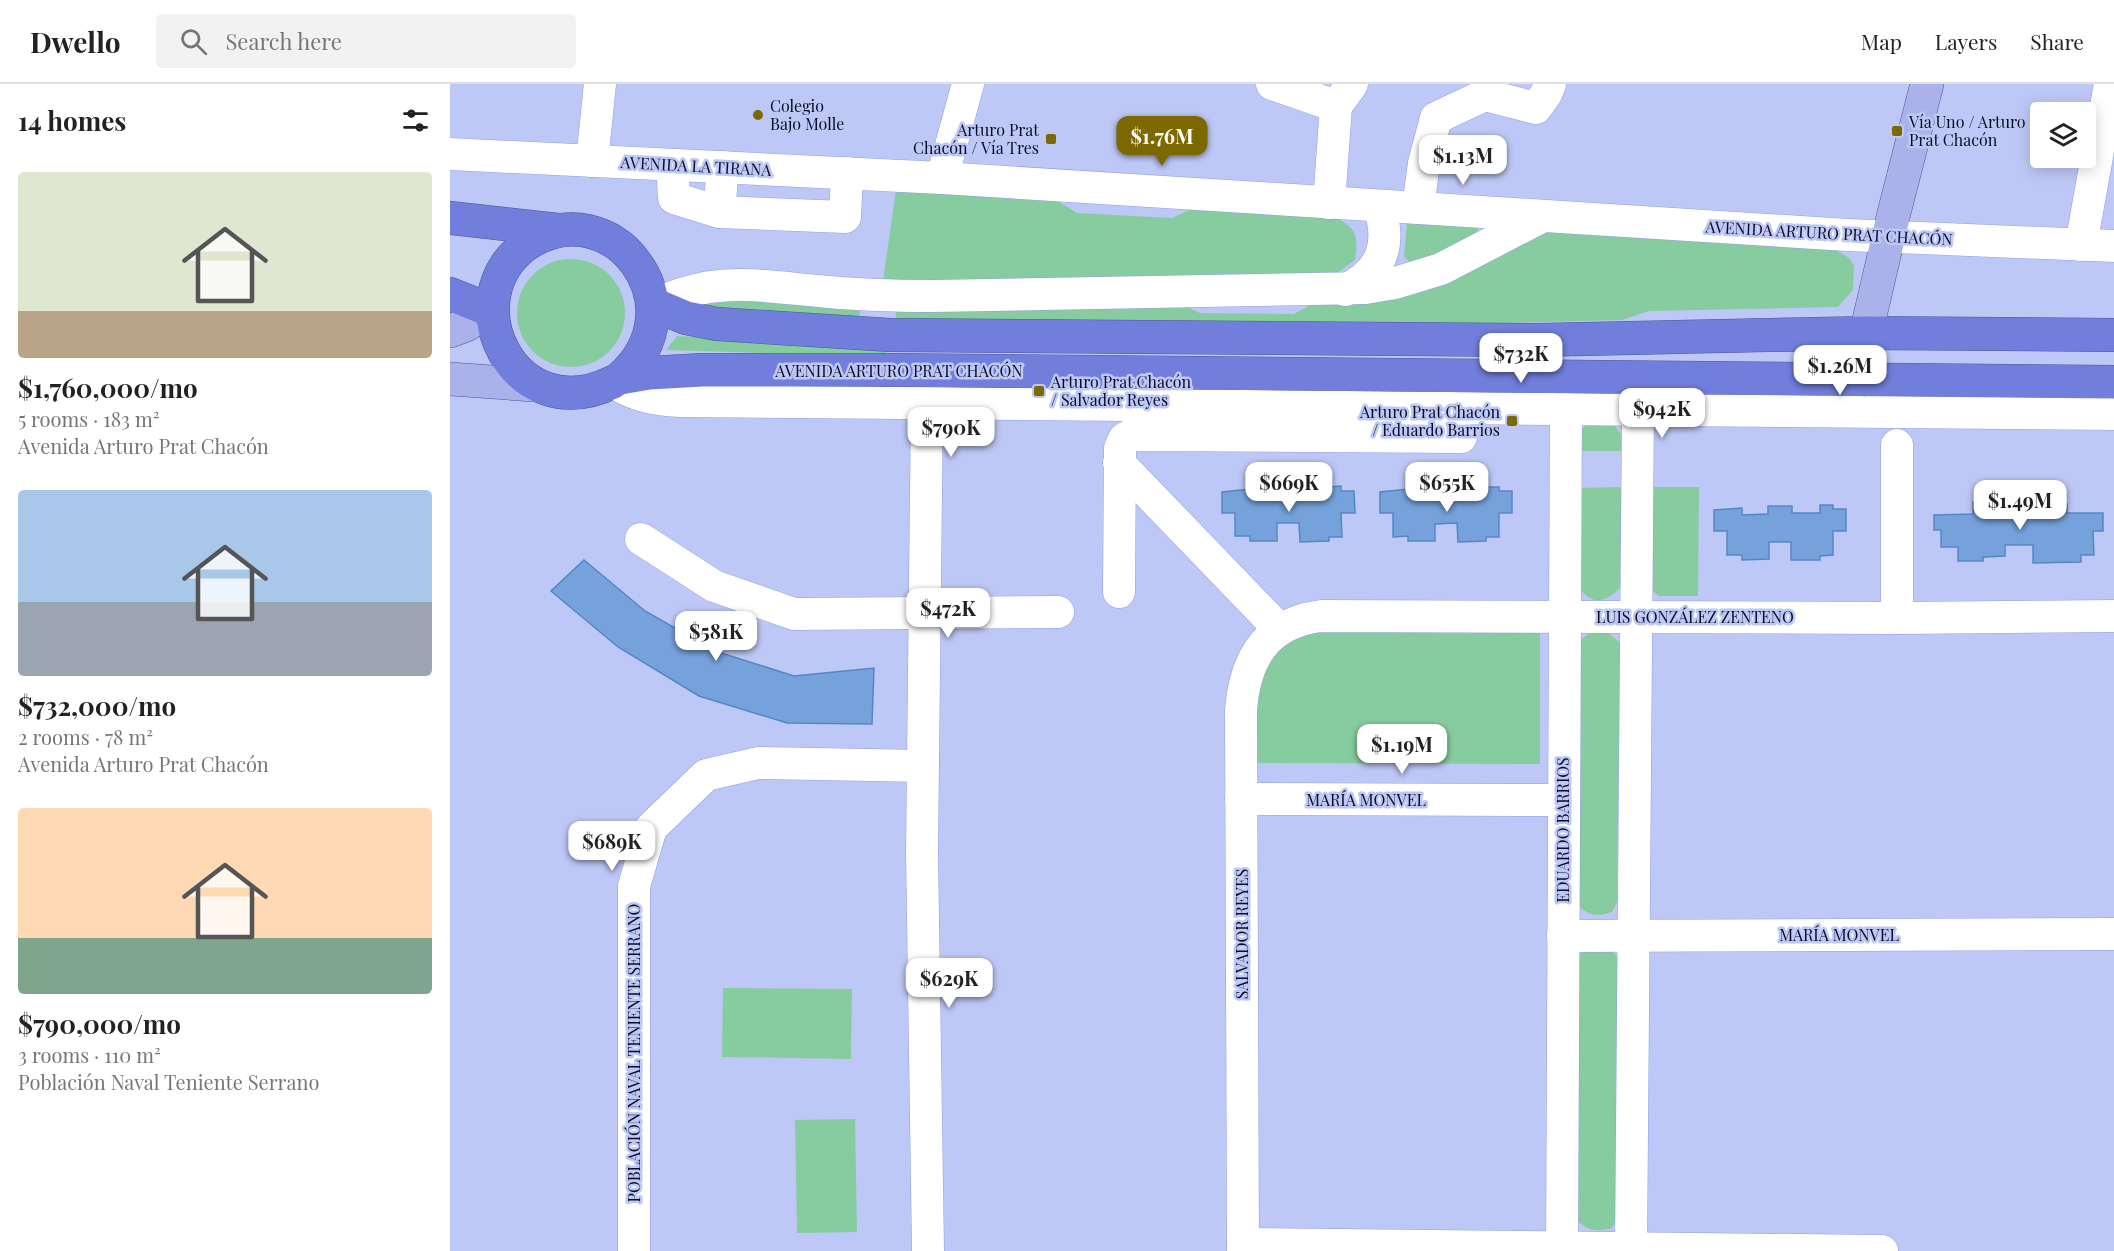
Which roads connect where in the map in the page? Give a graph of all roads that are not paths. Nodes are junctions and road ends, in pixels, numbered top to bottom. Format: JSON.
{"nodes":[{"id":1,"x":600,"y":84,"type":"edge"},
{"id":2,"x":968,"y":84,"type":"edge"},
{"id":3,"x":1272,"y":84,"type":"edge"},
{"id":4,"x":1550,"y":84,"type":"edge"},
{"id":5,"x":1927,"y":84,"type":"edge"},
{"id":6,"x":2109,"y":84,"type":"edge"},
{"id":7,"x":1488,"y":90,"type":"edge"},
{"id":8,"x":1344,"y":95,"type":"edge"},
{"id":9,"x":450,"y":154,"type":"edge"},
{"id":10,"x":592,"y":161,"type":"junction"},
{"id":11,"x":672,"y":165,"type":"junction"},
{"id":12,"x":723,"y":167,"type":"junction"},
{"id":13,"x":787,"y":170,"type":"junction"},
{"id":14,"x":847,"y":173,"type":"junction"},
{"id":15,"x":942,"y":178,"type":"junction"},
{"id":16,"x":1329,"y":203,"type":"junction"},
{"id":17,"x":1379,"y":206,"type":"junction"},
{"id":18,"x":1418,"y":208,"type":"junction"},
{"id":19,"x":719,"y":212,"type":"junction"},
{"id":20,"x":784,"y":215,"type":"junction"},
{"id":21,"x":1544,"y":216,"type":"junction"},
{"id":22,"x":450,"y":218,"type":"edge"},
{"id":23,"x":565,"y":231,"type":"junction"},
{"id":24,"x":1889,"y":236,"type":"junction"},
{"id":25,"x":2082,"y":245,"type":"junction"},
{"id":26,"x":2114,"y":246,"type":"edge"},
{"id":27,"x":1345,"y":290,"type":"junction"},
{"id":28,"x":450,"y":294,"type":"edge"},
{"id":29,"x":653,"y":304,"type":"junction"},
{"id":30,"x":490,"y":310,"type":"junction"},
{"id":31,"x":450,"y":331,"type":"edge"},
{"id":32,"x":1866,"y":333,"type":"junction"},
{"id":33,"x":2114,"y":335,"type":"edge"},
{"id":34,"x":450,"y":379,"type":"edge"},
{"id":35,"x":616,"y":380,"type":"junction"},
{"id":36,"x":2114,"y":382,"type":"edge"},
{"id":37,"x":534,"y":385,"type":"junction"},
{"id":38,"x":1865,"y":396,"type":"junction"},
{"id":39,"x":927,"y":404,"type":"junction"},
{"id":40,"x":1566,"y":409,"type":"junction"},
{"id":41,"x":1638,"y":410,"type":"junction"},
{"id":42,"x":2114,"y":414,"type":"edge"},
{"id":43,"x":1461,"y":436,"type":"dead end"},
{"id":44,"x":1897,"y":445,"type":"dead end"},
{"id":45,"x":1119,"y":463,"type":"junction"},
{"id":46,"x":641,"y":539,"type":"dead end"},
{"id":47,"x":1119,"y":592,"type":"dead end"},
{"id":48,"x":1059,"y":612,"type":"dead end"},
{"id":49,"x":924,"y":614,"type":"junction"},
{"id":50,"x":2114,"y":616,"type":"edge"},
{"id":51,"x":1565,"y":617,"type":"junction"},
{"id":52,"x":1636,"y":617,"type":"junction"},
{"id":53,"x":1897,"y":618,"type":"junction"},
{"id":54,"x":1279,"y":629,"type":"junction"},
{"id":55,"x":922,"y":766,"type":"junction"},
{"id":56,"x":1242,"y":799,"type":"junction"},
{"id":57,"x":1563,"y":800,"type":"junction"},
{"id":58,"x":2114,"y":934,"type":"edge"},
{"id":59,"x":1563,"y":936,"type":"junction"},
{"id":60,"x":1634,"y":936,"type":"junction"},
{"id":61,"x":1243,"y":1247,"type":"edge"},
{"id":62,"x":1562,"y":1249,"type":"edge"},
{"id":63,"x":1631,"y":1250,"type":"edge"},
{"id":64,"x":634,"y":1251,"type":"edge"},
{"id":65,"x":928,"y":1251,"type":"edge"},
{"id":66,"x":1882,"y":1251,"type":"edge"}],
"edges":[{"from":1,"to":10,"type":"street"},
{"from":2,"to":15,"type":"street"},
{"from":3,"to":8,"type":"street"},
{"from":4,"to":7,"type":"street"},
{"from":5,"to":24,"type":"main road"},
{"from":6,"to":25,"type":"street"},
{"from":7,"to":18,"type":"street"},
{"from":8,"to":16,"type":"street"},
{"from":9,"to":10,"type":"street","name":"AVENIDA LA TIRANA"},
{"from":10,"to":11,"type":"street","name":"AVENIDA LA TIRANA"},
{"from":11,"to":12,"type":"street","name":"AVENIDA LA TIRANA"},
{"from":11,"to":19,"type":"street"},
{"from":12,"to":13,"type":"street","name":"AVENIDA LA TIRANA"},
{"from":12,"to":19,"type":"street"},
{"from":13,"to":14,"type":"street","name":"AVENIDA LA TIRANA"},
{"from":13,"to":20,"type":"street"},
{"from":14,"to":15,"type":"street","name":"AVENIDA LA TIRANA"},
{"from":14,"to":20,"type":"street"},
{"from":15,"to":16,"type":"street","name":"AVENIDA ARTURO PRAT CHACÓN"},
{"from":16,"to":17,"type":"street","name":"AVENIDA ARTURO PRAT CHACÓN"},
{"from":17,"to":18,"type":"street","name":"AVENIDA ARTURO PRAT CHACÓN"},
{"from":17,"to":27,"type":"street"},
{"from":18,"to":21,"type":"street","name":"AVENIDA ARTURO PRAT CHACÓN"},
{"from":19,"to":20,"type":"street"},
{"from":21,"to":24,"type":"street","name":"AVENIDA ARTURO PRAT CHACÓN"},
{"from":21,"to":27,"type":"street"},
{"from":22,"to":23,"type":"highway"},
{"from":23,"to":29,"type":"highway","name":"AVENIDA ARTURO PRAT CHACÓN"},
{"from":23,"to":30,"type":"highway","name":"AVENIDA ARTURO PRAT CHACÓN"},
{"from":24,"to":25,"type":"street","name":"AVENIDA ARTURO PRAT CHACÓN"},
{"from":24,"to":32,"type":"main road"},
{"from":25,"to":26,"type":"street","name":"AVENIDA ARTURO PRAT CHACÓN"},
{"from":27,"to":29,"type":"street"},
{"from":28,"to":30,"type":"highway"},
{"from":29,"to":32,"type":"highway","name":"AVENIDA ARTURO PRAT CHACÓN"},
{"from":29,"to":35,"type":"highway","name":"AVENIDA ARTURO PRAT CHACÓN"},
{"from":30,"to":31,"type":"main road"},
{"from":30,"to":37,"type":"highway","name":"AVENIDA ARTURO PRAT CHACÓN"},
{"from":32,"to":33,"type":"highway","name":"AVENIDA ARTURO PRAT CHACÓN"},
{"from":32,"to":38,"type":"main road"},
{"from":34,"to":37,"type":"main road","name":"AVENIDA ARTURO PRAT CHACÓN"},
{"from":35,"to":37,"type":"highway","name":"AVENIDA ARTURO PRAT CHACÓN"},
{"from":35,"to":38,"type":"highway","name":"AVENIDA ARTURO PRAT CHACÓN"},
{"from":35,"to":39,"type":"street","name":"AVENIDA ARTURO PRAT CHACÓN"},
{"from":36,"to":38,"type":"highway","name":"AVENIDA ARTURO PRAT CHACÓN"},
{"from":38,"to":41,"type":"street","name":"AVENIDA ARTURO PRAT CHACÓN"},
{"from":38,"to":42,"type":"street","name":"AVENIDA ARTURO PRAT CHACÓN"},
{"from":39,"to":40,"type":"street","name":"AVENIDA ARTURO PRAT CHACÓN"},
{"from":39,"to":49,"type":"street"},
{"from":40,"to":41,"type":"street","name":"AVENIDA ARTURO PRAT CHACÓN"},
{"from":40,"to":51,"type":"street","name":"EDUARDO BARRIOS"},
{"from":41,"to":52,"type":"street"},
{"from":43,"to":45,"type":"street"},
{"from":44,"to":53,"type":"street"},
{"from":45,"to":47,"type":"street"},
{"from":45,"to":54,"type":"street"},
{"from":46,"to":49,"type":"street"},
{"from":48,"to":49,"type":"street"},
{"from":49,"to":55,"type":"street"},
{"from":50,"to":53,"type":"street","name":"LUIS GONZÁLEZ ZENTENO"},
{"from":51,"to":52,"type":"street","name":"LUIS GONZÁLEZ ZENTENO"},
{"from":51,"to":54,"type":"street","name":"LUIS GONZÁLEZ ZENTENO"},
{"from":51,"to":57,"type":"street","name":"EDUARDO BARRIOS"},
{"from":52,"to":53,"type":"street","name":"LUIS GONZÁLEZ ZENTENO"},
{"from":52,"to":60,"type":"street"},
{"from":54,"to":56,"type":"street","name":"SALVADOR REYES"},
{"from":55,"to":64,"type":"street","name":"POBLACIÓN NAVAL TENIENTE SERRANO"},
{"from":55,"to":65,"type":"street"},
{"from":56,"to":57,"type":"street","name":"MARÍA MONVEL"},
{"from":56,"to":61,"type":"street","name":"SALVADOR REYES"},
{"from":57,"to":59,"type":"street","name":"EDUARDO BARRIOS"},
{"from":58,"to":60,"type":"street","name":"MARÍA MONVEL"},
{"from":59,"to":60,"type":"street","name":"MARÍA MONVEL"},
{"from":59,"to":62,"type":"street","name":"EDUARDO BARRIOS"},
{"from":60,"to":63,"type":"street"},
{"from":61,"to":62,"type":"street"},
{"from":62,"to":63,"type":"street"},
{"from":63,"to":66,"type":"street"}]}
